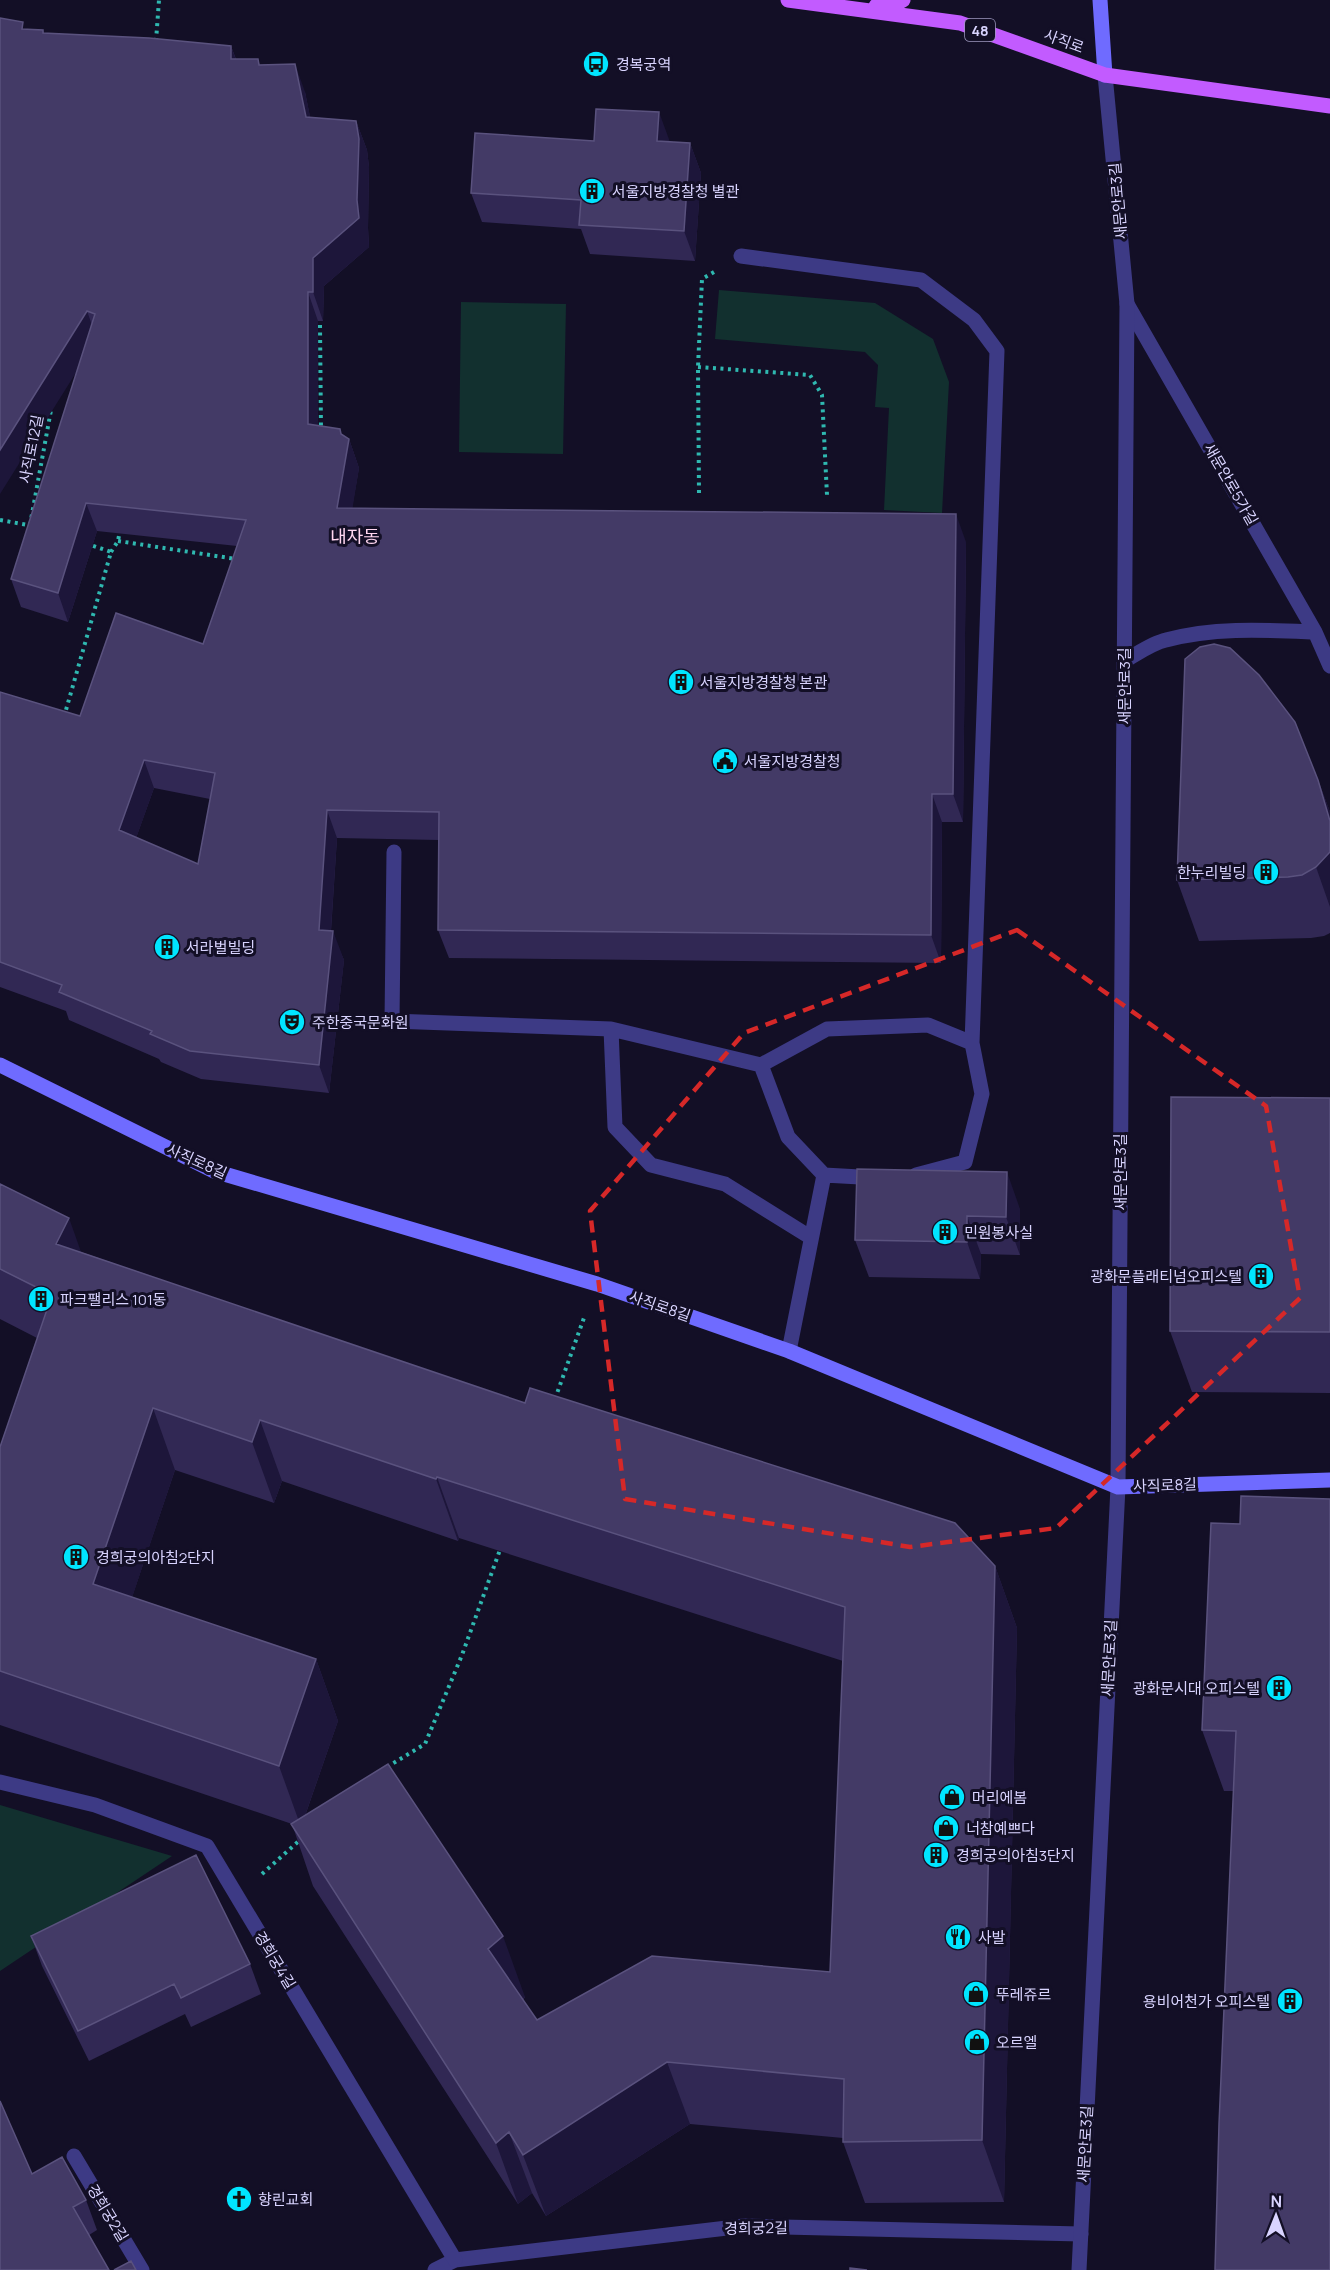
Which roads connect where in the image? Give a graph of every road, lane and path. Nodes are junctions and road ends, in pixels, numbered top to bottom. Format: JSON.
{"nodes":[{"id":1,"x":159,"y":0,"type":"edge"},
{"id":2,"x":789,"y":0,"type":"edge"},
{"id":3,"x":903,"y":0,"type":"edge"},
{"id":4,"x":1100,"y":0,"type":"edge"},
{"id":5,"x":849,"y":8,"type":"junction"},
{"id":6,"x":156,"y":46,"type":"edge"},
{"id":7,"x":1105,"y":75,"type":"junction"},
{"id":8,"x":1330,"y":106,"type":"edge"},
{"id":9,"x":741,"y":256,"type":"joint"},
{"id":10,"x":1127,"y":304,"type":"junction"},
{"id":11,"x":320,"y":325,"type":"dead end"},
{"id":12,"x":698,"y":367,"type":"junction"},
{"id":13,"x":51,"y":410,"type":"dead end"},
{"id":14,"x":321,"y":441,"type":"edge"},
{"id":15,"x":699,"y":493,"type":"dead end"},
{"id":16,"x":827,"y":495,"type":"dead end"},
{"id":17,"x":0,"y":520,"type":"edge"},
{"id":18,"x":28,"y":525,"type":"junction"},
{"id":19,"x":39,"y":528,"type":"edge"},
{"id":20,"x":120,"y":530,"type":"edge"},
{"id":21,"x":118,"y":541,"type":"junction"},
{"id":22,"x":80,"y":542,"type":"edge"},
{"id":23,"x":111,"y":552,"type":"junction"},
{"id":24,"x":242,"y":559,"type":"edge"},
{"id":25,"x":1315,"y":632,"type":"junction"},
{"id":26,"x":1124,"y":661,"type":"junction"},
{"id":27,"x":1330,"y":666,"type":"edge"},
{"id":28,"x":62,"y":722,"type":"edge"},
{"id":29,"x":394,"y":852,"type":"dead end"},
{"id":30,"x":611,"y":1029,"type":"junction"},
{"id":31,"x":972,"y":1043,"type":"junction"},
{"id":32,"x":0,"y":1065,"type":"edge"},
{"id":33,"x":761,"y":1065,"type":"junction"},
{"id":34,"x":824,"y":1175,"type":"junction"},
{"id":35,"x":810,"y":1237,"type":"junction"},
{"id":36,"x":597,"y":1284,"type":"junction"},
{"id":37,"x":789,"y":1351,"type":"junction"},
{"id":38,"x":552,"y":1408,"type":"edge"},
{"id":39,"x":1330,"y":1480,"type":"edge"},
{"id":40,"x":1118,"y":1487,"type":"junction"},
{"id":41,"x":503,"y":1543,"type":"edge"},
{"id":42,"x":379,"y":1772,"type":"edge"},
{"id":43,"x":0,"y":1782,"type":"edge"},
{"id":44,"x":308,"y":1833,"type":"edge"},
{"id":45,"x":237,"y":1896,"type":"junction"},
{"id":46,"x":74,"y":2156,"type":"dead end"},
{"id":47,"x":1081,"y":2234,"type":"junction"},
{"id":48,"x":455,"y":2259,"type":"junction"},
{"id":49,"x":142,"y":2270,"type":"edge"},
{"id":50,"x":435,"y":2270,"type":"edge"},
{"id":51,"x":1079,"y":2270,"type":"edge"}],
"edges":[{"from":1,"to":6,"type":"path"},
{"from":2,"to":5,"type":"main road","name":"사직로","number":"48"},
{"from":3,"to":5,"type":"main road"},
{"from":4,"to":7,"type":"street"},
{"from":5,"to":7,"type":"main road","name":"사직로","number":"48"},
{"from":7,"to":8,"type":"main road","name":"사직로","number":"48"},
{"from":7,"to":10,"type":"street","name":"새문안로3길"},
{"from":9,"to":12,"type":"path"},
{"from":9,"to":31,"type":"street"},
{"from":10,"to":25,"type":"street","name":"새문안로5가길"},
{"from":10,"to":26,"type":"street","name":"새문안로3길"},
{"from":11,"to":14,"type":"path"},
{"from":12,"to":15,"type":"path"},
{"from":12,"to":16,"type":"path"},
{"from":13,"to":18,"type":"path","name":"사직로12길"},
{"from":17,"to":18,"type":"path"},
{"from":18,"to":19,"type":"path"},
{"from":20,"to":21,"type":"path"},
{"from":21,"to":23,"type":"path"},
{"from":21,"to":24,"type":"path"},
{"from":22,"to":23,"type":"path"},
{"from":23,"to":28,"type":"path"},
{"from":25,"to":26,"type":"street"},
{"from":25,"to":27,"type":"street","name":"새문안로5가길"},
{"from":26,"to":40,"type":"street","name":"새문안로3길"},
{"from":29,"to":30,"type":"street"},
{"from":30,"to":33,"type":"street"},
{"from":30,"to":35,"type":"street"},
{"from":31,"to":33,"type":"street"},
{"from":31,"to":34,"type":"street"},
{"from":32,"to":36,"type":"street","name":"사직로8길"},
{"from":33,"to":34,"type":"street"},
{"from":34,"to":35,"type":"street"},
{"from":35,"to":37,"type":"street"},
{"from":36,"to":37,"type":"street","name":"사직로8길"},
{"from":36,"to":38,"type":"path"},
{"from":37,"to":40,"type":"street","name":"사직로8길"},
{"from":39,"to":40,"type":"street","name":"사직로8길"},
{"from":40,"to":47,"type":"street","name":"새문안로3길"},
{"from":41,"to":42,"type":"path"},
{"from":43,"to":45,"type":"street","name":"경희궁4길"},
{"from":44,"to":45,"type":"path"},
{"from":45,"to":48,"type":"street","name":"경희궁4길"},
{"from":46,"to":49,"type":"street","name":"경희궁2길"},
{"from":47,"to":48,"type":"street","name":"경희궁2길"},
{"from":47,"to":51,"type":"street","name":"새문안로3길"},
{"from":48,"to":50,"type":"street","name":"경희궁2길"}]}
